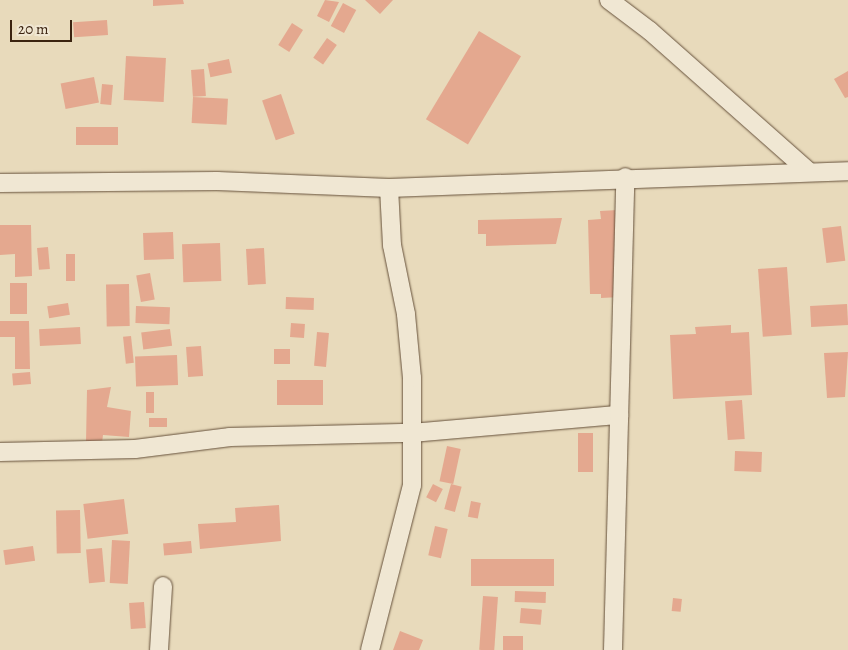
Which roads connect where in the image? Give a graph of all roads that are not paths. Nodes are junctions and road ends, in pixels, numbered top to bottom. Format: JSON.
{"nodes":[{"id":1,"x":609,"y":0,"type":"edge"},
{"id":2,"x":807,"y":170,"type":"junction"},
{"id":3,"x":848,"y":171,"type":"edge"},
{"id":4,"x":625,"y":177,"type":"junction"},
{"id":5,"x":0,"y":183,"type":"edge"},
{"id":6,"x":389,"y":188,"type":"junction"},
{"id":7,"x":619,"y":415,"type":"junction"},
{"id":8,"x":412,"y":432,"type":"junction"},
{"id":9,"x":0,"y":452,"type":"edge"},
{"id":10,"x":163,"y":586,"type":"dead end"},
{"id":11,"x":159,"y":650,"type":"edge"},
{"id":12,"x":370,"y":650,"type":"edge"},
{"id":13,"x":613,"y":650,"type":"edge"}],
"edges":[{"from":1,"to":2,"type":"street"},
{"from":2,"to":3,"type":"street"},
{"from":2,"to":4,"type":"street"},
{"from":4,"to":6,"type":"street"},
{"from":4,"to":7,"type":"street"},
{"from":5,"to":6,"type":"street"},
{"from":6,"to":8,"type":"street"},
{"from":7,"to":8,"type":"street"},
{"from":7,"to":13,"type":"street"},
{"from":8,"to":9,"type":"street"},
{"from":8,"to":12,"type":"street"},
{"from":10,"to":11,"type":"street"}]}
